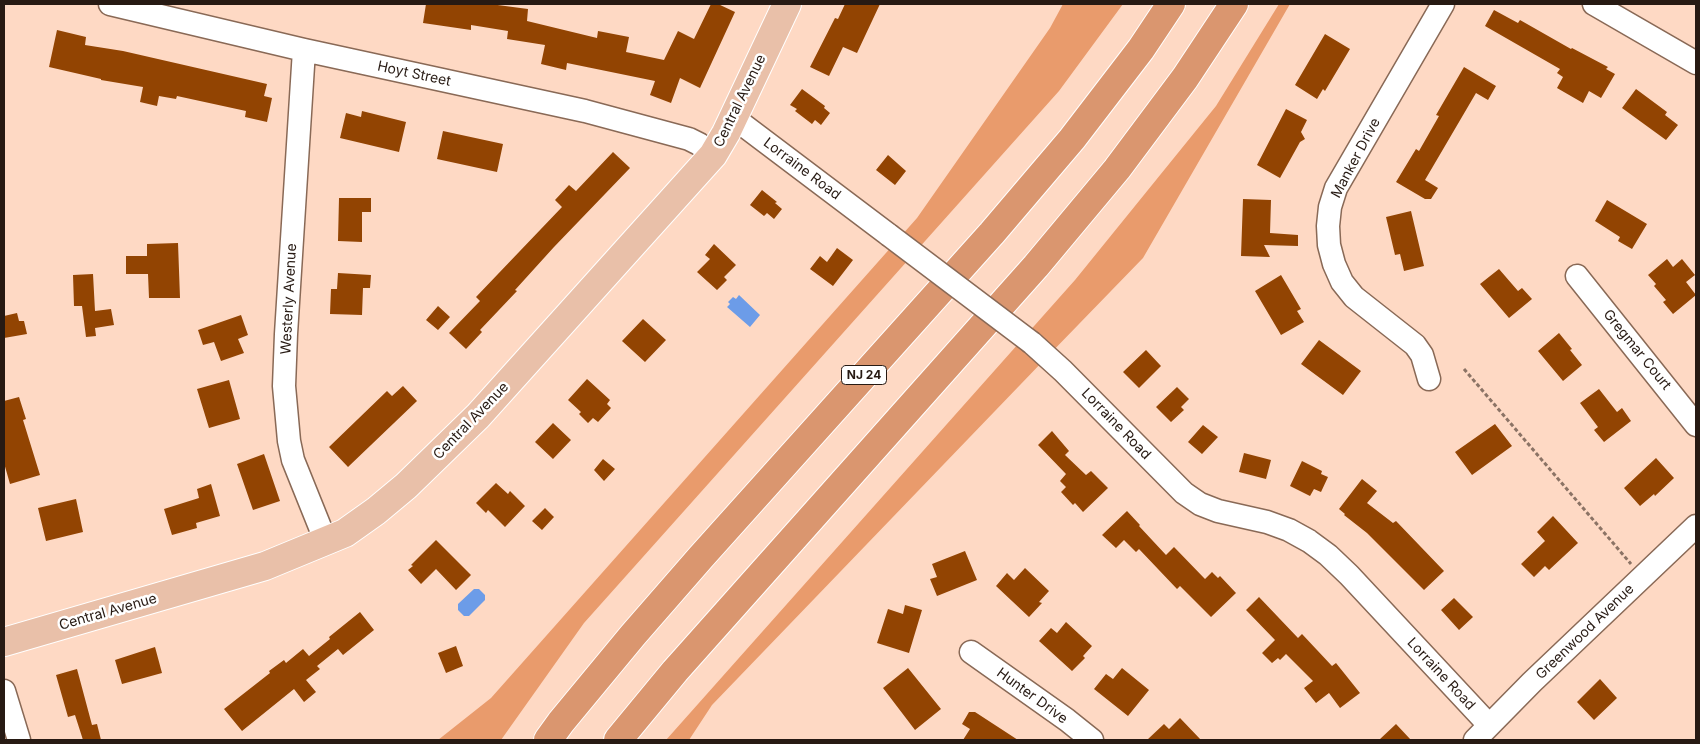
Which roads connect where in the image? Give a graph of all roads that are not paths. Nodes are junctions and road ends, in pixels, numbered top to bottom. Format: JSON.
{"nodes":[{"id":1,"x":110,"y":4,"type":"edge"},
{"id":2,"x":787,"y":4,"type":"edge"},
{"id":3,"x":1171,"y":4,"type":"edge"},
{"id":4,"x":1234,"y":4,"type":"edge"},
{"id":5,"x":1443,"y":4,"type":"edge"},
{"id":6,"x":1594,"y":4,"type":"edge"},
{"id":7,"x":304,"y":50,"type":"junction"},
{"id":8,"x":1696,"y":63,"type":"edge"},
{"id":9,"x":734,"y":118,"type":"junction"},
{"id":10,"x":713,"y":155,"type":"junction"},
{"id":11,"x":1577,"y":276,"type":"dead end"},
{"id":12,"x":1429,"y":379,"type":"dead end"},
{"id":13,"x":1696,"y":425,"type":"edge"},
{"id":14,"x":1696,"y":526,"type":"edge"},
{"id":15,"x":326,"y":542,"type":"junction"},
{"id":16,"x":4,"y":642,"type":"edge"},
{"id":17,"x":971,"y":652,"type":"dead end"},
{"id":18,"x":4,"y":691,"type":"edge"},
{"id":19,"x":1482,"y":733,"type":"edge"},
{"id":20,"x":19,"y":740,"type":"edge"},
{"id":21,"x":548,"y":740,"type":"edge"},
{"id":22,"x":618,"y":740,"type":"edge"},
{"id":23,"x":1092,"y":740,"type":"edge"}],
"edges":[{"from":1,"to":7,"type":"street","name":"Hoyt Street"},
{"from":2,"to":9,"type":"main road","name":"Central Avenue"},
{"from":3,"to":21,"type":"highway","number":"NJ 24"},
{"from":4,"to":22,"type":"highway"},
{"from":5,"to":12,"type":"street","name":"Manker Drive"},
{"from":6,"to":8,"type":"street"},
{"from":7,"to":10,"type":"street","name":"Hoyt Street"},
{"from":7,"to":15,"type":"street","name":"Westerly Avenue"},
{"from":9,"to":10,"type":"main road","name":"Central Avenue"},
{"from":9,"to":19,"type":"street","name":"Lorraine Road","bridge":true},
{"from":10,"to":15,"type":"main road","name":"Central Avenue"},
{"from":11,"to":13,"type":"street","name":"Gregmar Court"},
{"from":14,"to":19,"type":"street","name":"Greenwood Avenue"},
{"from":15,"to":16,"type":"main road","name":"Central Avenue"},
{"from":17,"to":23,"type":"street","name":"Hunter Drive"},
{"from":18,"to":20,"type":"street"}]}
